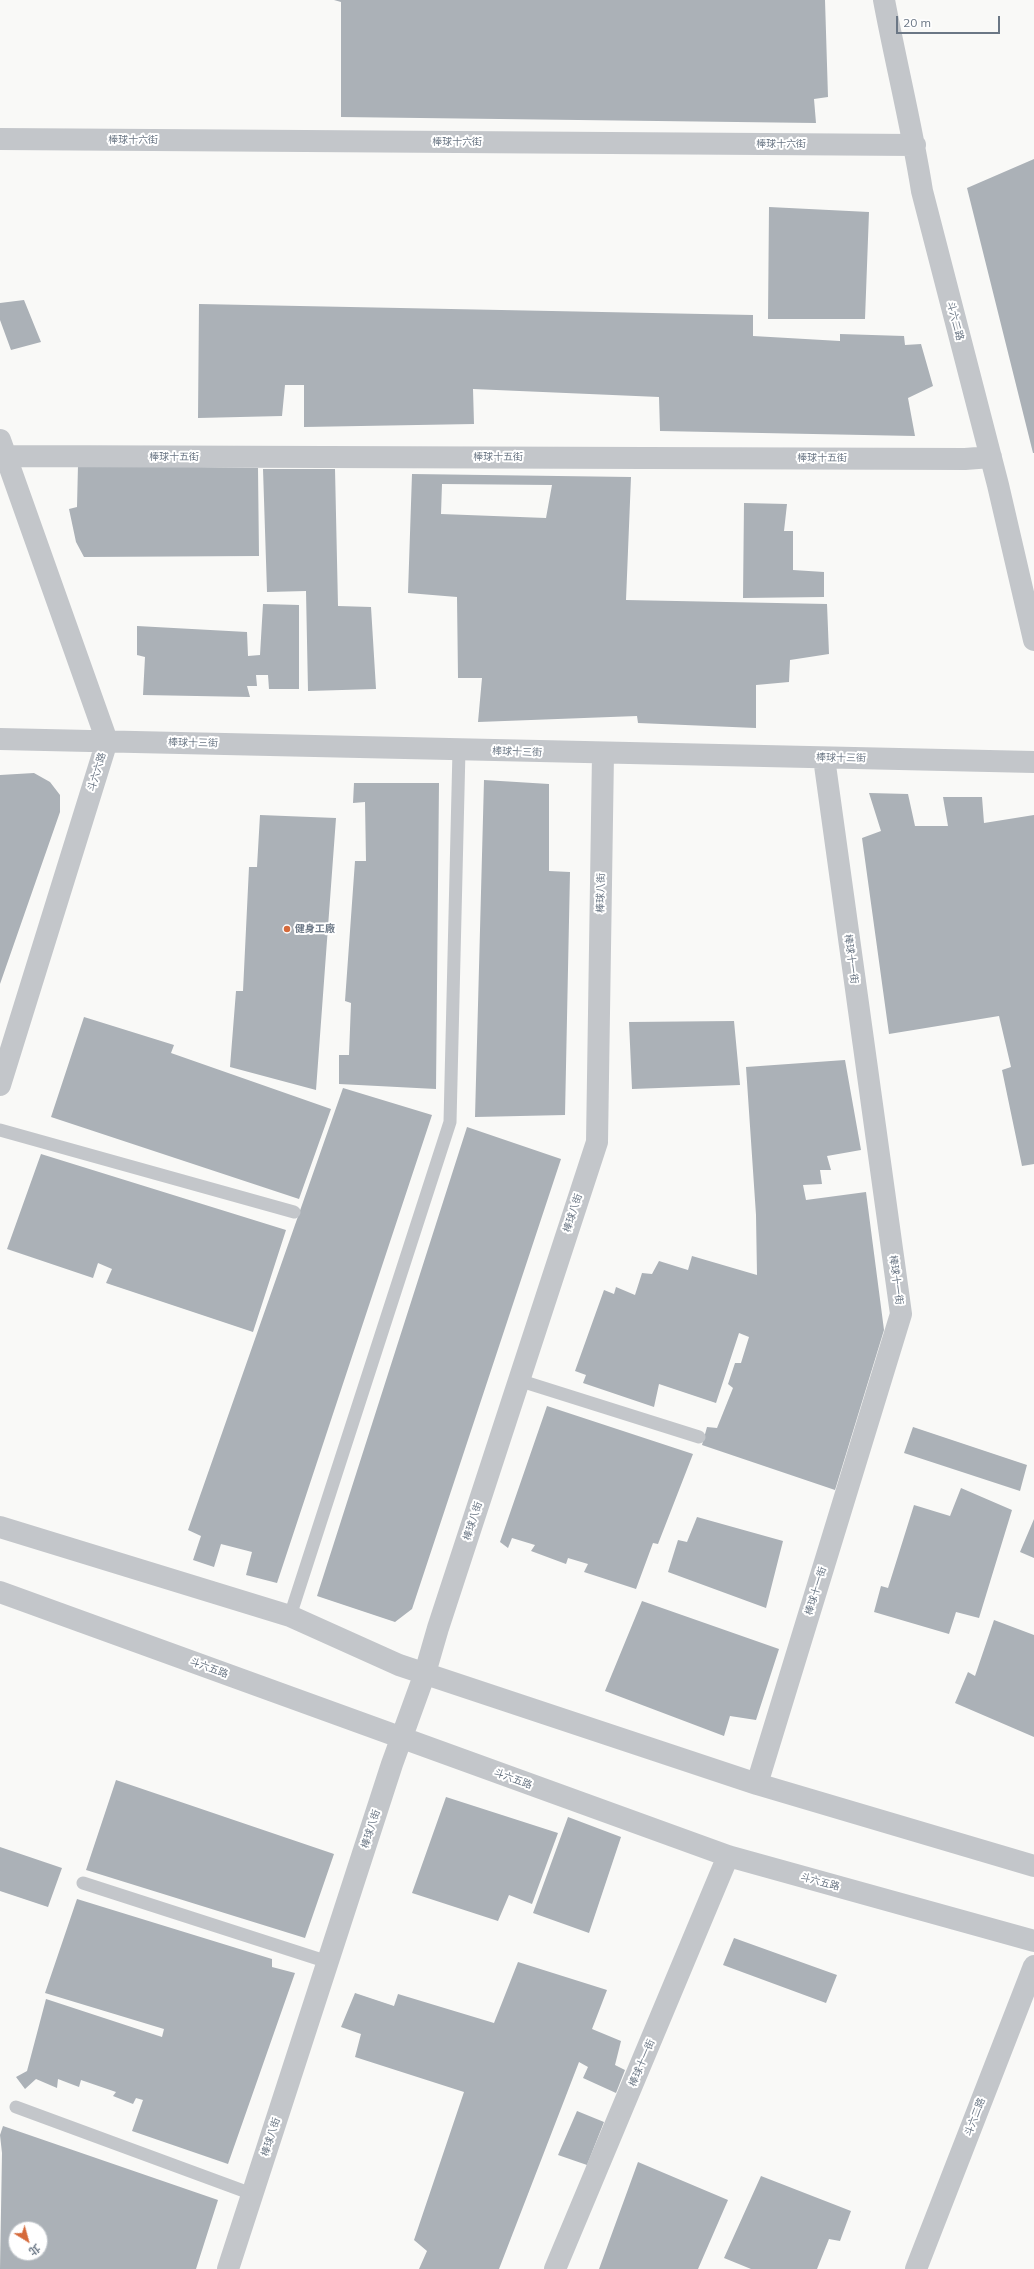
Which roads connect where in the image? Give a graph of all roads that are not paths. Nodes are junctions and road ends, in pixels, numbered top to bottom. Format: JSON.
{"nodes":[{"id":1,"x":884,"y":0,"type":"edge"},
{"id":2,"x":0,"y":139,"type":"edge"},
{"id":3,"x":914,"y":145,"type":"junction"},
{"id":4,"x":3,"y":448,"type":"edge"},
{"id":5,"x":991,"y":457,"type":"junction"},
{"id":6,"x":1034,"y":640,"type":"edge"},
{"id":7,"x":0,"y":739,"type":"edge"},
{"id":8,"x":107,"y":741,"type":"junction"},
{"id":9,"x":459,"y":750,"type":"junction"},
{"id":10,"x":603,"y":754,"type":"junction"},
{"id":11,"x":824,"y":758,"type":"junction"},
{"id":12,"x":1034,"y":762,"type":"edge"},
{"id":13,"x":0,"y":1085,"type":"edge"},
{"id":14,"x":0,"y":1130,"type":"edge"},
{"id":15,"x":294,"y":1212,"type":"dead end"},
{"id":16,"x":518,"y":1380,"type":"junction"},
{"id":17,"x":699,"y":1437,"type":"dead end"},
{"id":18,"x":0,"y":1527,"type":"edge"},
{"id":19,"x":0,"y":1592,"type":"edge"},
{"id":20,"x":290,"y":1616,"type":"junction"},
{"id":21,"x":425,"y":1673,"type":"junction"},
{"id":22,"x":401,"y":1737,"type":"junction"},
{"id":23,"x":757,"y":1784,"type":"junction"},
{"id":24,"x":728,"y":1856,"type":"junction"},
{"id":25,"x":1034,"y":1866,"type":"edge"},
{"id":26,"x":82,"y":1882,"type":"dead end"},
{"id":27,"x":1034,"y":1941,"type":"edge"},
{"id":28,"x":328,"y":1962,"type":"junction"},
{"id":29,"x":1034,"y":1966,"type":"edge"},
{"id":30,"x":16,"y":2107,"type":"dead end"},
{"id":31,"x":252,"y":2194,"type":"junction"},
{"id":32,"x":228,"y":2269,"type":"edge"},
{"id":33,"x":555,"y":2269,"type":"edge"},
{"id":34,"x":916,"y":2269,"type":"edge"}],
"edges":[{"from":1,"to":3,"type":"street","name":"斗六二路"},
{"from":2,"to":3,"type":"street","name":"棒球十六街"},
{"from":3,"to":5,"type":"street","name":"斗六二路"},
{"from":4,"to":5,"type":"street","name":"棒球十五街"},
{"from":4,"to":8,"type":"street","name":"斗六六路"},
{"from":5,"to":6,"type":"street","name":"斗六二路"},
{"from":7,"to":8,"type":"street","name":"棒球十三街"},
{"from":8,"to":9,"type":"street","name":"棒球十三街"},
{"from":8,"to":13,"type":"street","name":"斗六六路"},
{"from":9,"to":10,"type":"street","name":"棒球十三街"},
{"from":9,"to":20,"type":"lane"},
{"from":10,"to":11,"type":"street","name":"棒球十三街"},
{"from":10,"to":16,"type":"street","name":"棒球八街"},
{"from":11,"to":12,"type":"street","name":"棒球十三街"},
{"from":11,"to":23,"type":"street","name":"棒球十一街"},
{"from":14,"to":15,"type":"lane"},
{"from":16,"to":17,"type":"lane"},
{"from":16,"to":21,"type":"street","name":"棒球八街"},
{"from":18,"to":20,"type":"street"},
{"from":19,"to":22,"type":"street","name":"斗六五路"},
{"from":20,"to":21,"type":"street"},
{"from":21,"to":22,"type":"street","name":"棒球八街"},
{"from":21,"to":23,"type":"street"},
{"from":22,"to":24,"type":"street","name":"斗六五路"},
{"from":22,"to":28,"type":"street","name":"棒球八街"},
{"from":23,"to":25,"type":"street"},
{"from":24,"to":27,"type":"street","name":"斗六五路"},
{"from":24,"to":33,"type":"street","name":"棒球十一街"},
{"from":26,"to":28,"type":"lane"},
{"from":28,"to":31,"type":"street","name":"棒球八街"},
{"from":29,"to":34,"type":"street","name":"斗六二路"},
{"from":30,"to":31,"type":"lane"},
{"from":31,"to":32,"type":"street","name":"棒球八街"}]}
